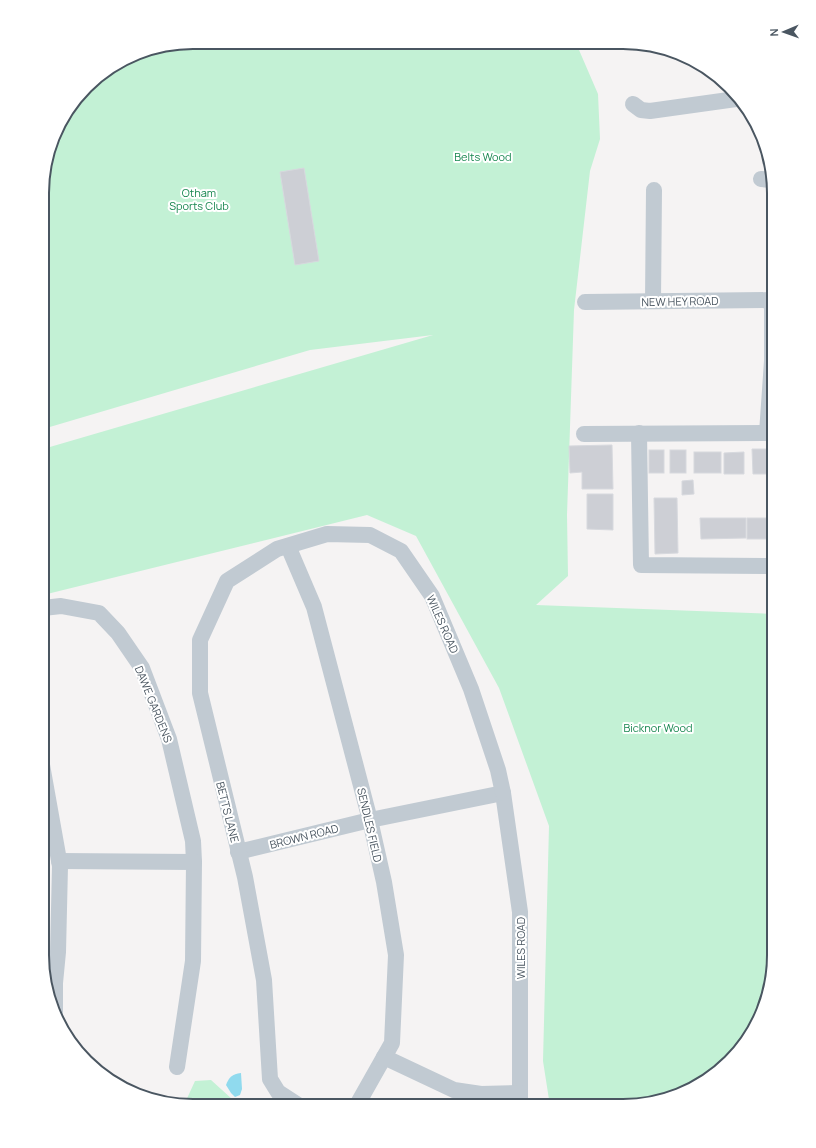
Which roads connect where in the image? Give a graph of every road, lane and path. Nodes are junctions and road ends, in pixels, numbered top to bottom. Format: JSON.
{"nodes":[{"id":1,"x":732,"y":100,"type":"edge"},
{"id":2,"x":633,"y":104,"type":"dead end"},
{"id":3,"x":654,"y":190,"type":"dead end"},
{"id":4,"x":767,"y":300,"type":"edge"},
{"id":5,"x":653,"y":301,"type":"junction"},
{"id":6,"x":585,"y":302,"type":"dead end"},
{"id":7,"x":638,"y":433,"type":"junction"},
{"id":8,"x":767,"y":433,"type":"edge"},
{"id":9,"x":584,"y":434,"type":"dead end"},
{"id":10,"x":288,"y":546,"type":"junction"},
{"id":11,"x":767,"y":566,"type":"edge"},
{"id":12,"x":49,"y":607,"type":"edge"},
{"id":13,"x":503,"y":792,"type":"junction"},
{"id":14,"x":49,"y":805,"type":"edge"},
{"id":15,"x":370,"y":820,"type":"junction"},
{"id":16,"x":238,"y":852,"type":"junction"},
{"id":17,"x":59,"y":861,"type":"junction"},
{"id":18,"x":194,"y":862,"type":"junction"},
{"id":19,"x":52,"y":983,"type":"edge"},
{"id":20,"x":384,"y":1057,"type":"junction"},
{"id":21,"x":177,"y":1067,"type":"dead end"},
{"id":22,"x":289,"y":1099,"type":"edge"},
{"id":23,"x":360,"y":1099,"type":"edge"},
{"id":24,"x":514,"y":1099,"type":"edge"},
{"id":25,"x":520,"y":1099,"type":"edge"}],
"edges":[{"from":1,"to":2,"type":"street"},
{"from":3,"to":5,"type":"street"},
{"from":4,"to":5,"type":"street","name":"NEW HEY ROAD"},
{"from":5,"to":6,"type":"street","name":"NEW HEY ROAD"},
{"from":7,"to":8,"type":"street"},
{"from":7,"to":9,"type":"street"},
{"from":7,"to":11,"type":"street"},
{"from":10,"to":13,"type":"street","name":"WILES ROAD"},
{"from":10,"to":15,"type":"street","name":"SENDLES FIELD"},
{"from":10,"to":16,"type":"street","name":"BETTS LANE"},
{"from":12,"to":18,"type":"street","name":"DAWE GARDENS"},
{"from":13,"to":15,"type":"street"},
{"from":13,"to":25,"type":"street","name":"WILES ROAD"},
{"from":14,"to":17,"type":"street"},
{"from":15,"to":16,"type":"street","name":"BROWN ROAD"},
{"from":15,"to":20,"type":"street","name":"SENDLES FIELD"},
{"from":16,"to":22,"type":"street","name":"BETTS LANE"},
{"from":17,"to":18,"type":"street"},
{"from":17,"to":19,"type":"street"},
{"from":18,"to":21,"type":"street","name":"DAWE GARDENS"},
{"from":20,"to":23,"type":"street","name":"SENDLES FIELD"},
{"from":20,"to":24,"type":"street"}]}
